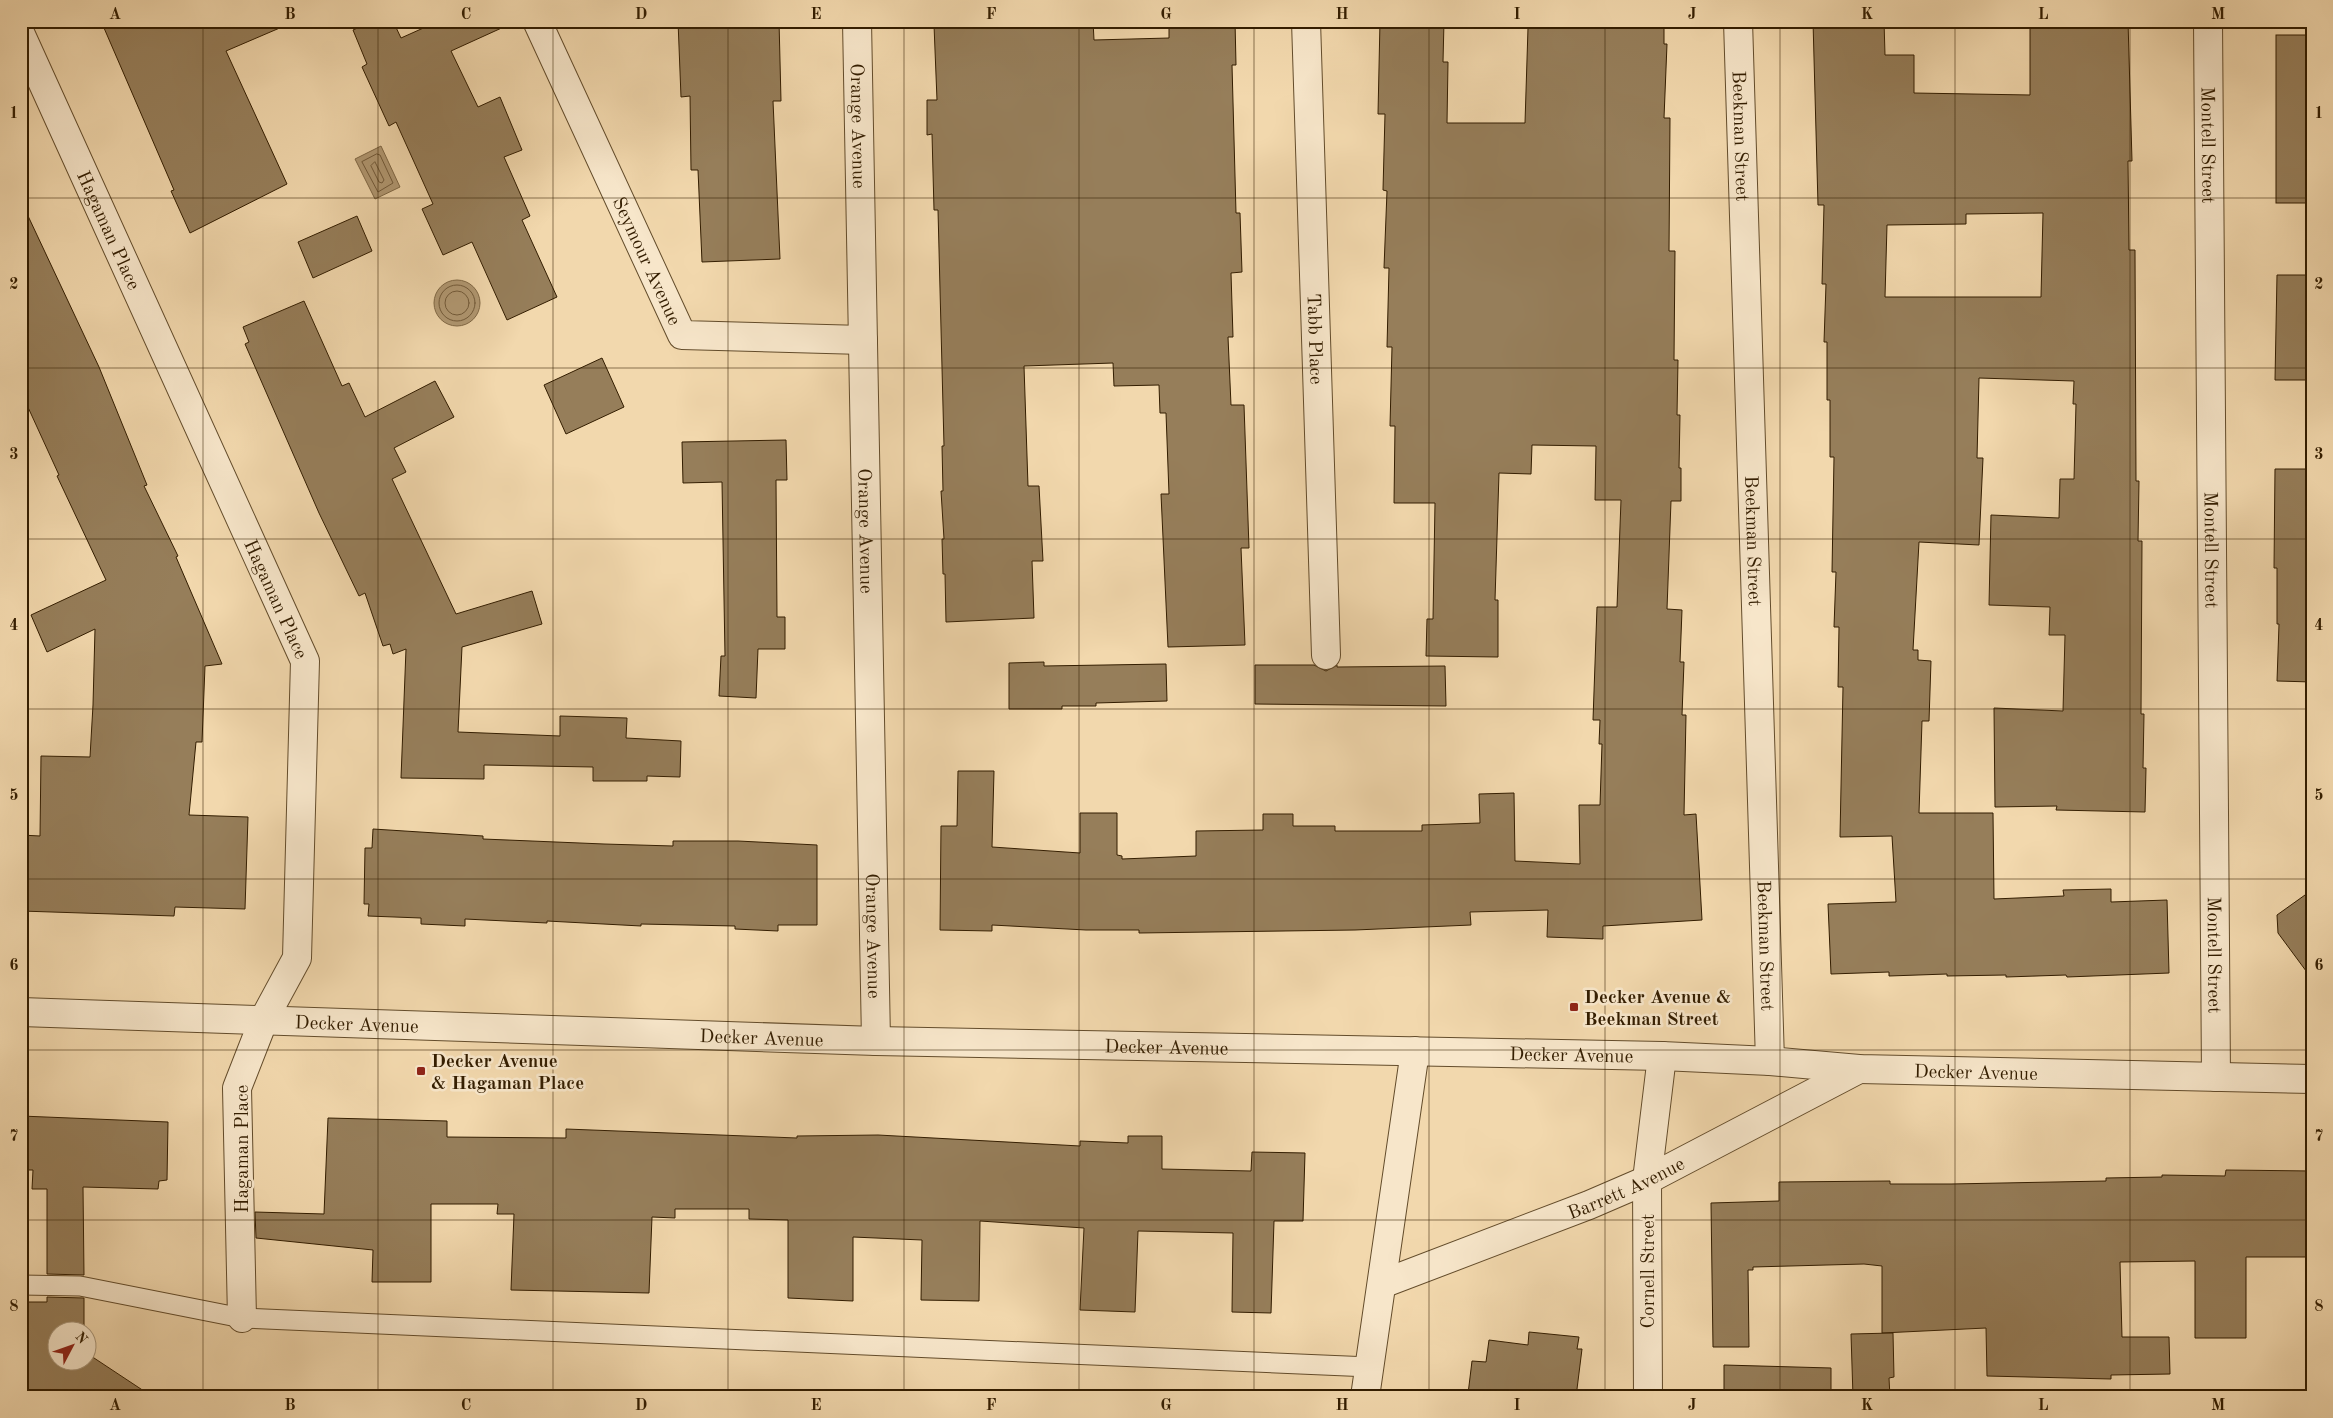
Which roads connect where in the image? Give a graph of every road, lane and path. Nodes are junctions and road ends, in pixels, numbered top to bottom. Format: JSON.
{"nodes":[{"id":1,"x":537,"y":21,"type":"edge"},
{"id":2,"x":857,"y":21,"type":"edge"},
{"id":3,"x":1306,"y":21,"type":"edge"},
{"id":4,"x":1738,"y":21,"type":"edge"},
{"id":5,"x":2208,"y":21,"type":"edge"},
{"id":6,"x":21,"y":35,"type":"edge"},
{"id":7,"x":863,"y":340,"type":"junction"},
{"id":8,"x":1326,"y":655,"type":"dead end"},
{"id":9,"x":21,"y":1012,"type":"edge"},
{"id":10,"x":264,"y":1019,"type":"junction"},
{"id":11,"x":876,"y":1041,"type":"junction"},
{"id":12,"x":1415,"y":1051,"type":"junction"},
{"id":13,"x":1662,"y":1056,"type":"junction"},
{"id":14,"x":1770,"y":1061,"type":"junction"},
{"id":15,"x":1859,"y":1069,"type":"junction"},
{"id":16,"x":2216,"y":1077,"type":"junction"},
{"id":17,"x":2312,"y":1079,"type":"edge"},
{"id":18,"x":1647,"y":1180,"type":"junction"},
{"id":19,"x":1382,"y":1284,"type":"junction"},
{"id":20,"x":21,"y":1285,"type":"edge"},
{"id":21,"x":242,"y":1318,"type":"junction"},
{"id":22,"x":1370,"y":1367,"type":"junction"},
{"id":23,"x":1365,"y":1397,"type":"edge"},
{"id":24,"x":1648,"y":1397,"type":"edge"}],
"edges":[{"from":1,"to":7,"type":"street","name":"Seymour Avenue"},
{"from":2,"to":7,"type":"street","name":"Orange Avenue"},
{"from":3,"to":8,"type":"street","name":"Tabb Place"},
{"from":4,"to":14,"type":"street","name":"Beekman Street"},
{"from":5,"to":16,"type":"street","name":"Montell Street"},
{"from":6,"to":10,"type":"street","name":"Hagaman Place"},
{"from":7,"to":11,"type":"street","name":"Orange Avenue"},
{"from":9,"to":10,"type":"street","name":"Decker Avenue"},
{"from":10,"to":11,"type":"street","name":"Decker Avenue"},
{"from":10,"to":21,"type":"street","name":"Hagaman Place"},
{"from":11,"to":12,"type":"street","name":"Decker Avenue"},
{"from":12,"to":13,"type":"street","name":"Decker Avenue"},
{"from":12,"to":19,"type":"street"},
{"from":13,"to":14,"type":"street","name":"Decker Avenue"},
{"from":13,"to":18,"type":"street","name":"Cornell Street"},
{"from":14,"to":15,"type":"street","name":"Decker Avenue"},
{"from":15,"to":16,"type":"street","name":"Decker Avenue"},
{"from":15,"to":18,"type":"street","name":"Barrett Avenue"},
{"from":16,"to":17,"type":"street","name":"Decker Avenue"},
{"from":18,"to":19,"type":"street","name":"Barrett Avenue"},
{"from":18,"to":24,"type":"street","name":"Cornell Street"},
{"from":19,"to":22,"type":"street"},
{"from":20,"to":21,"type":"lane"},
{"from":21,"to":22,"type":"lane"},
{"from":22,"to":23,"type":"street"}]}
